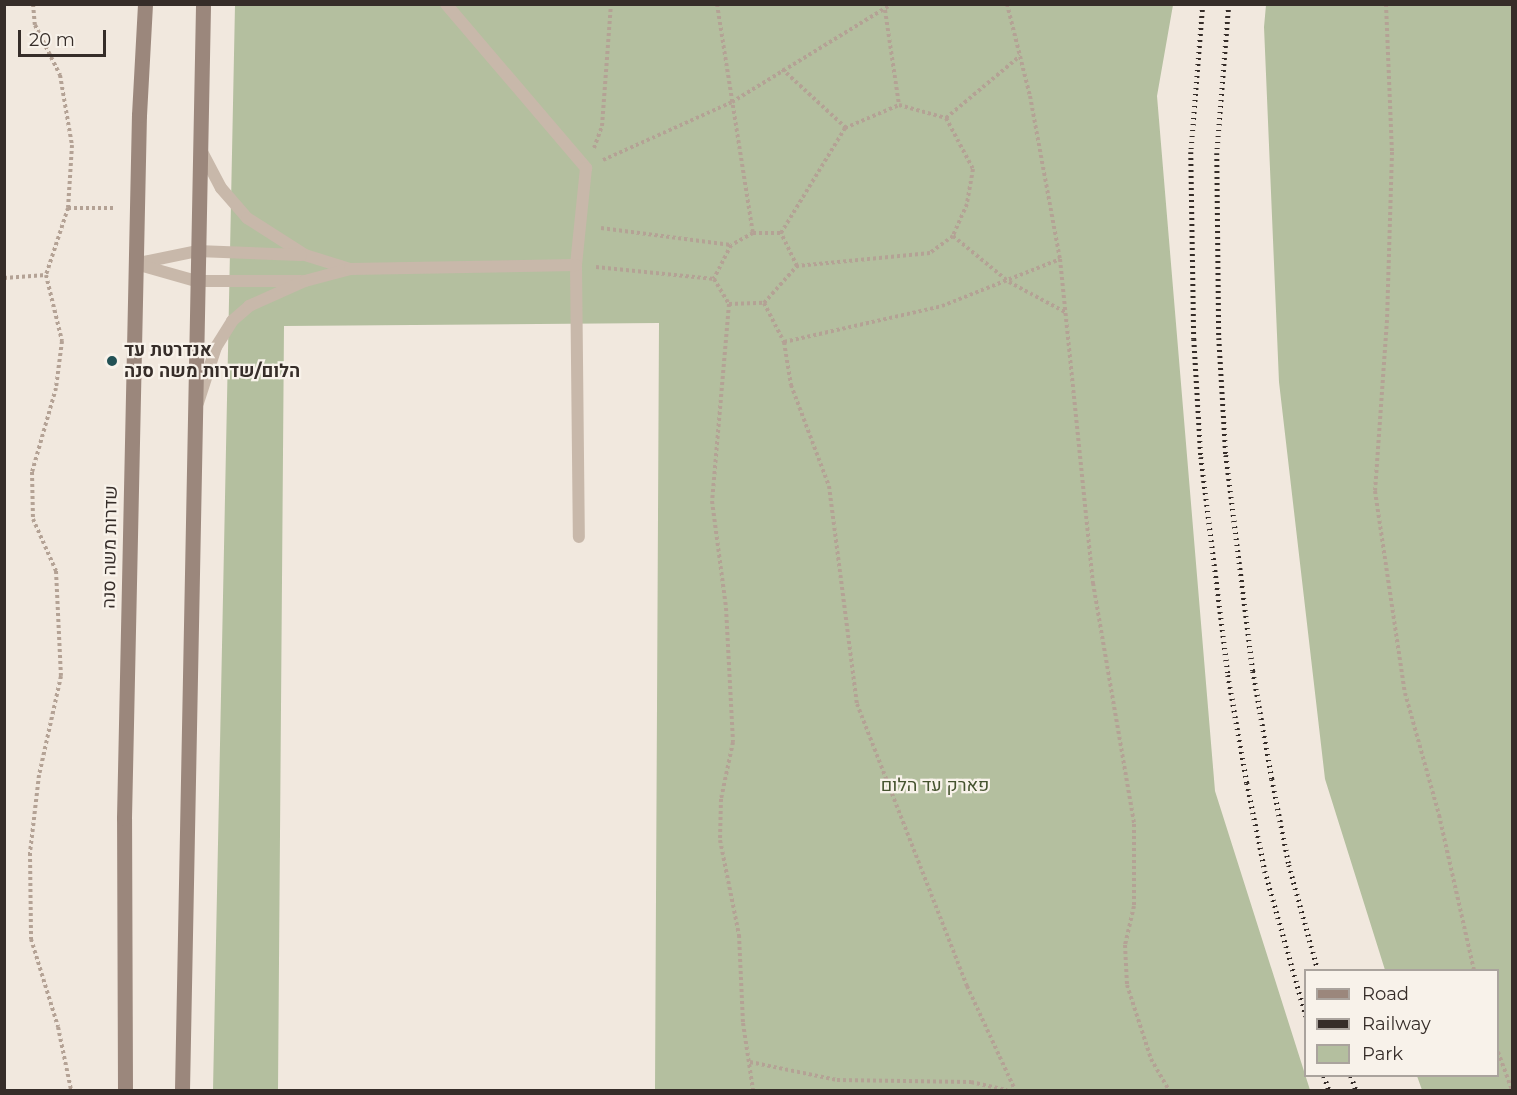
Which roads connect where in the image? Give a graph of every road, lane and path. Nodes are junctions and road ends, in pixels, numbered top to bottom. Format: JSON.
{"nodes":[{"id":1,"x":33,"y":4,"type":"edge"},
{"id":2,"x":145,"y":4,"type":"edge"},
{"id":3,"x":203,"y":4,"type":"edge"},
{"id":4,"x":446,"y":4,"type":"edge"},
{"id":5,"x":611,"y":4,"type":"edge"},
{"id":6,"x":717,"y":4,"type":"edge"},
{"id":7,"x":892,"y":4,"type":"edge"},
{"id":8,"x":1007,"y":4,"type":"edge"},
{"id":9,"x":1386,"y":4,"type":"edge"},
{"id":10,"x":885,"y":10,"type":"junction"},
{"id":11,"x":1020,"y":56,"type":"junction"},
{"id":12,"x":782,"y":69,"type":"junction"},
{"id":13,"x":732,"y":102,"type":"junction"},
{"id":14,"x":899,"y":105,"type":"junction"},
{"id":15,"x":946,"y":118,"type":"junction"},
{"id":16,"x":845,"y":128,"type":"junction"},
{"id":17,"x":199,"y":147,"type":"junction"},
{"id":18,"x":586,"y":168,"type":"junction"},
{"id":19,"x":68,"y":208,"type":"junction"},
{"id":20,"x":137,"y":208,"type":"junction"},
{"id":21,"x":580,"y":226,"type":"junction"},
{"id":22,"x":753,"y":233,"type":"junction"},
{"id":23,"x":780,"y":233,"type":"junction"},
{"id":24,"x":953,"y":236,"type":"junction"},
{"id":25,"x":731,"y":245,"type":"junction"},
{"id":26,"x":196,"y":251,"type":"junction"},
{"id":27,"x":305,"y":255,"type":"junction"},
{"id":28,"x":1060,"y":259,"type":"junction"},
{"id":29,"x":136,"y":264,"type":"junction"},
{"id":30,"x":576,"y":265,"type":"junction"},
{"id":31,"x":797,"y":266,"type":"junction"},
{"id":32,"x":350,"y":269,"type":"junction"},
{"id":33,"x":46,"y":275,"type":"junction"},
{"id":34,"x":4,"y":278,"type":"edge"},
{"id":35,"x":714,"y":279,"type":"junction"},
{"id":36,"x":196,"y":281,"type":"junction"},
{"id":37,"x":305,"y":281,"type":"junction"},
{"id":38,"x":1009,"y":282,"type":"junction"},
{"id":39,"x":764,"y":303,"type":"junction"},
{"id":40,"x":729,"y":304,"type":"junction"},
{"id":41,"x":1065,"y":312,"type":"junction"},
{"id":42,"x":784,"y":342,"type":"junction"},
{"id":43,"x":194,"y":416,"type":"junction"},
{"id":44,"x":579,"y":537,"type":"dead end"},
{"id":45,"x":1474,"y":969,"type":"edge"},
{"id":46,"x":1499,"y":1057,"type":"edge"},
{"id":47,"x":750,"y":1062,"type":"junction"},
{"id":48,"x":71,"y":1090,"type":"edge"},
{"id":49,"x":125,"y":1090,"type":"edge"},
{"id":50,"x":182,"y":1090,"type":"edge"},
{"id":51,"x":753,"y":1090,"type":"edge"},
{"id":52,"x":1006,"y":1090,"type":"edge"},
{"id":53,"x":1016,"y":1090,"type":"edge"},
{"id":54,"x":1169,"y":1090,"type":"edge"},
{"id":55,"x":1512,"y":1090,"type":"edge"}],
"edges":[{"from":1,"to":19,"type":"path"},
{"from":2,"to":20,"type":"main road","name":"שדרות משה סנה"},
{"from":3,"to":17,"type":"main road"},
{"from":4,"to":18,"type":"lane"},
{"from":5,"to":18,"type":"path"},
{"from":6,"to":13,"type":"path"},
{"from":7,"to":10,"type":"path"},
{"from":8,"to":11,"type":"path"},
{"from":9,"to":45,"type":"path"},
{"from":10,"to":12,"type":"path"},
{"from":10,"to":14,"type":"path"},
{"from":11,"to":15,"type":"path"},
{"from":11,"to":28,"type":"path"},
{"from":12,"to":13,"type":"path"},
{"from":12,"to":16,"type":"path"},
{"from":13,"to":18,"type":"path"},
{"from":13,"to":22,"type":"path"},
{"from":14,"to":15,"type":"path"},
{"from":14,"to":16,"type":"path"},
{"from":15,"to":24,"type":"path"},
{"from":16,"to":23,"type":"path"},
{"from":17,"to":26,"type":"main road"},
{"from":17,"to":27,"type":"lane"},
{"from":18,"to":21,"type":"lane"},
{"from":19,"to":20,"type":"path"},
{"from":19,"to":33,"type":"path"},
{"from":20,"to":29,"type":"main road","name":"שדרות משה סנה"},
{"from":21,"to":25,"type":"path"},
{"from":21,"to":30,"type":"lane"},
{"from":22,"to":23,"type":"path"},
{"from":22,"to":25,"type":"path"},
{"from":23,"to":31,"type":"path"},
{"from":24,"to":31,"type":"path"},
{"from":24,"to":38,"type":"path"},
{"from":25,"to":35,"type":"path"},
{"from":26,"to":27,"type":"lane"},
{"from":26,"to":29,"type":"lane"},
{"from":26,"to":36,"type":"main road"},
{"from":27,"to":32,"type":"lane"},
{"from":28,"to":38,"type":"path"},
{"from":28,"to":41,"type":"path"},
{"from":29,"to":36,"type":"lane"},
{"from":29,"to":49,"type":"main road","name":"שדרות משה סנה"},
{"from":30,"to":32,"type":"lane"},
{"from":30,"to":35,"type":"path"},
{"from":30,"to":44,"type":"lane"},
{"from":31,"to":39,"type":"path"},
{"from":32,"to":37,"type":"lane"},
{"from":33,"to":34,"type":"path"},
{"from":33,"to":48,"type":"path"},
{"from":35,"to":40,"type":"path"},
{"from":36,"to":37,"type":"lane"},
{"from":36,"to":43,"type":"main road"},
{"from":37,"to":43,"type":"lane"},
{"from":38,"to":41,"type":"path"},
{"from":38,"to":42,"type":"path"},
{"from":39,"to":40,"type":"path"},
{"from":39,"to":42,"type":"path"},
{"from":40,"to":47,"type":"path"},
{"from":41,"to":54,"type":"path"},
{"from":42,"to":53,"type":"path"},
{"from":43,"to":50,"type":"main road"},
{"from":46,"to":55,"type":"path"},
{"from":47,"to":51,"type":"path"},
{"from":47,"to":52,"type":"path"}]}
